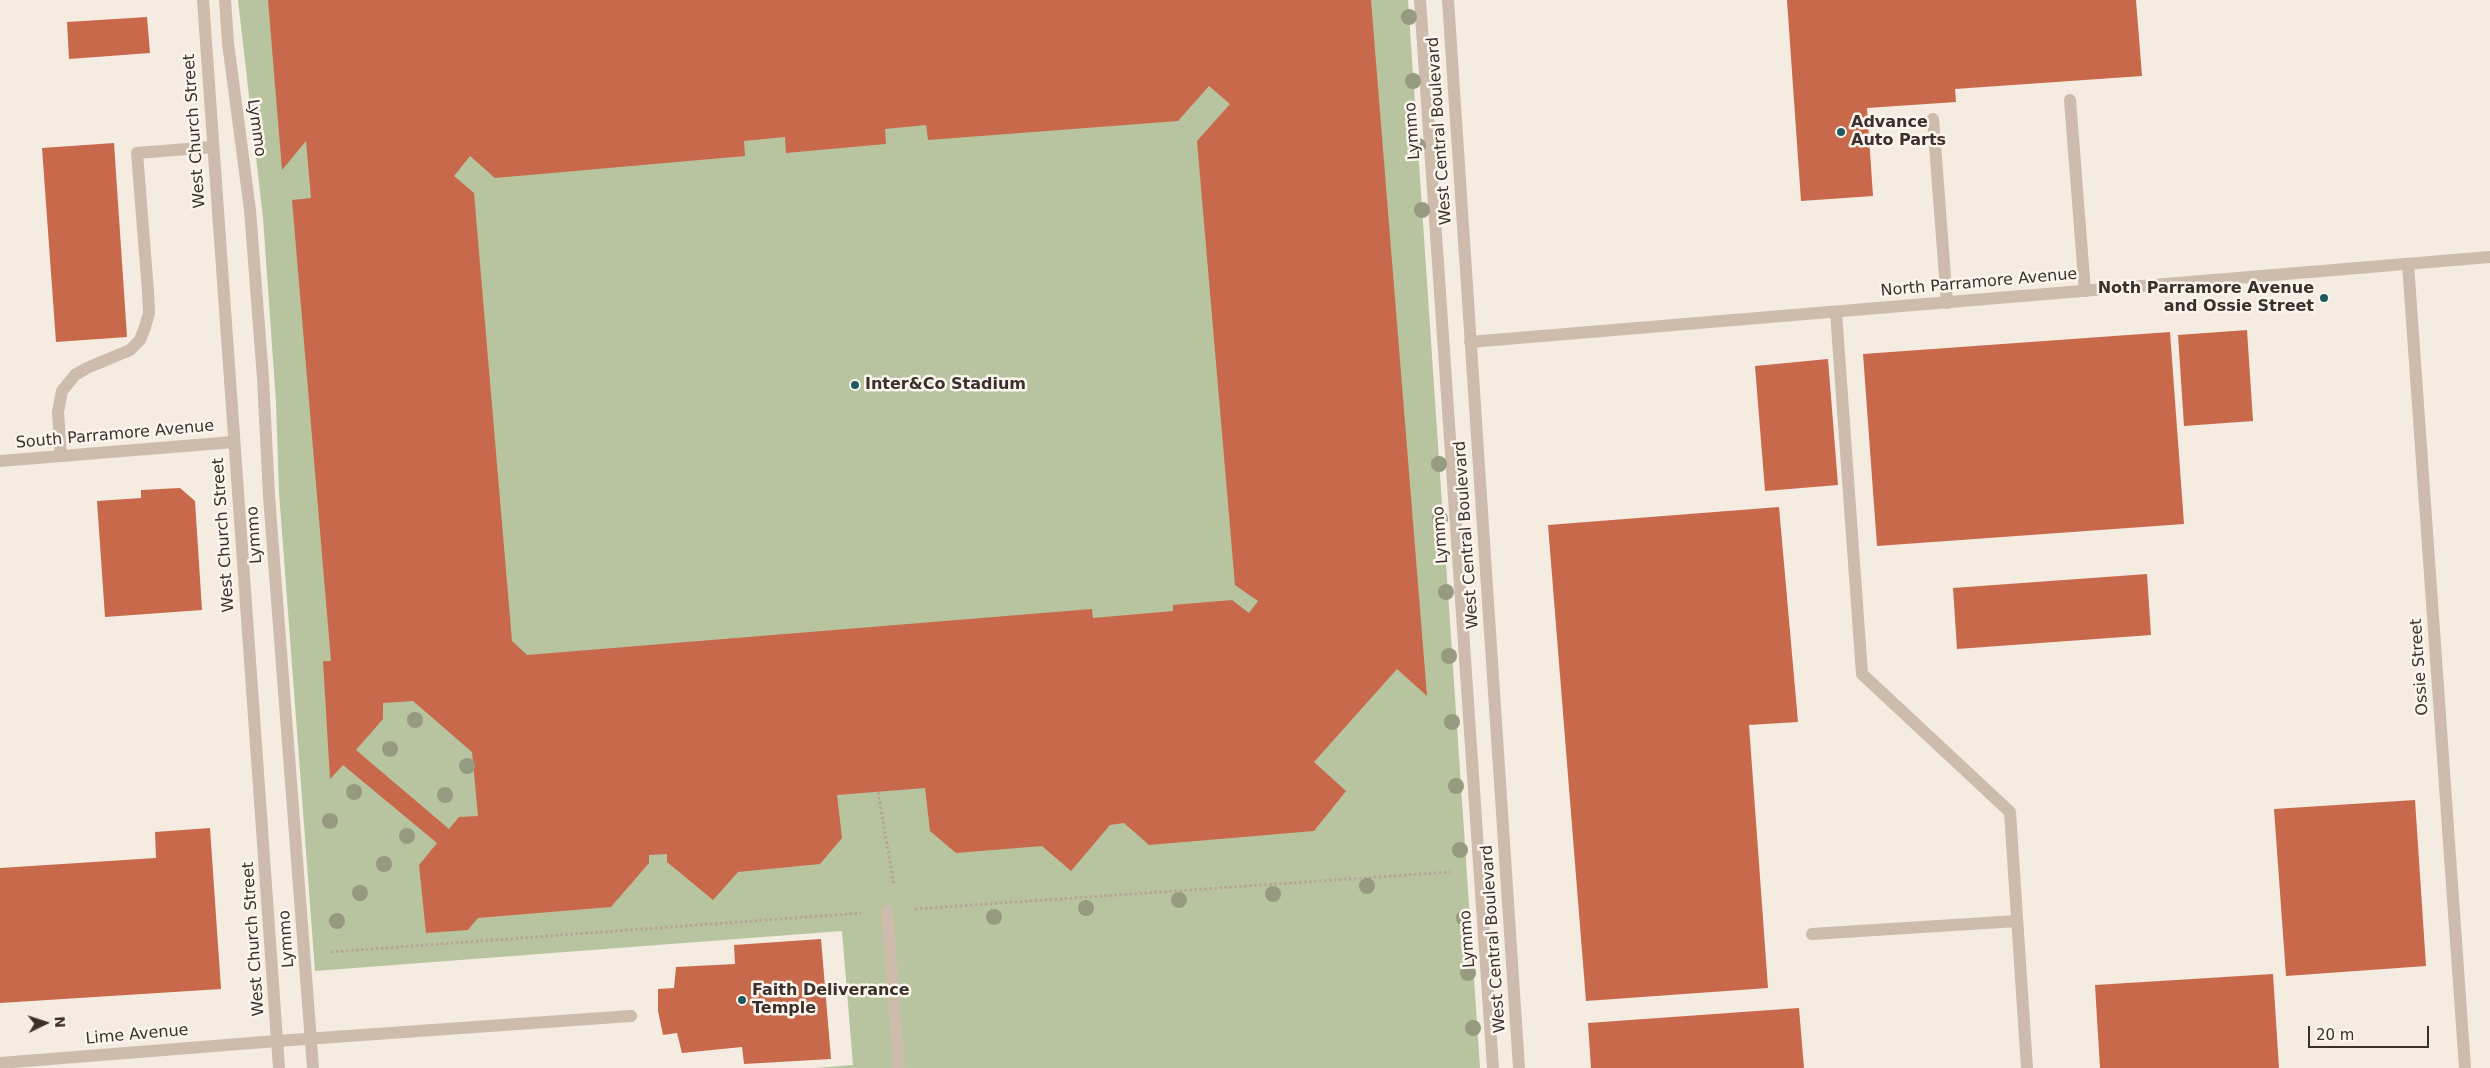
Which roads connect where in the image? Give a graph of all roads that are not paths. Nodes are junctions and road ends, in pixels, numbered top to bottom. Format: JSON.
{"nodes":[{"id":1,"x":202,"y":0,"type":"edge"},
{"id":2,"x":225,"y":0,"type":"edge"},
{"id":3,"x":1420,"y":0,"type":"edge"},
{"id":4,"x":1448,"y":0,"type":"edge"},
{"id":5,"x":2070,"y":100,"type":"dead end"},
{"id":6,"x":1933,"y":119,"type":"dead end"},
{"id":7,"x":213,"y":146,"type":"junction"},
{"id":8,"x":2490,"y":257,"type":"edge"},
{"id":9,"x":2408,"y":264,"type":"junction"},
{"id":10,"x":2085,"y":290,"type":"junction"},
{"id":11,"x":1947,"y":302,"type":"junction"},
{"id":12,"x":1836,"y":312,"type":"junction"},
{"id":13,"x":1470,"y":342,"type":"junction"},
{"id":14,"x":233,"y":442,"type":"junction"},
{"id":15,"x":61,"y":456,"type":"junction"},
{"id":16,"x":0,"y":461,"type":"edge"},
{"id":17,"x":887,"y":911,"type":"dead end"},
{"id":18,"x":2017,"y":921,"type":"junction"},
{"id":19,"x":1812,"y":934,"type":"dead end"},
{"id":20,"x":630,"y":1016,"type":"dead end"},
{"id":21,"x":311,"y":1038,"type":"junction"},
{"id":22,"x":277,"y":1041,"type":"junction"},
{"id":23,"x":0,"y":1063,"type":"edge"},
{"id":24,"x":280,"y":1068,"type":"edge"},
{"id":25,"x":313,"y":1068,"type":"edge"},
{"id":26,"x":899,"y":1068,"type":"edge"},
{"id":27,"x":1493,"y":1068,"type":"edge"},
{"id":28,"x":1519,"y":1068,"type":"edge"},
{"id":29,"x":2027,"y":1068,"type":"edge"},
{"id":30,"x":2464,"y":1068,"type":"edge"}],
"edges":[{"from":1,"to":7,"type":"street","name":"West Church Street"},
{"from":2,"to":21,"type":"street","name":"Lymmo"},
{"from":3,"to":27,"type":"street","name":"Lymmo"},
{"from":4,"to":13,"type":"street","name":"West Central Boulevard"},
{"from":5,"to":10,"type":"street"},
{"from":6,"to":11,"type":"street"},
{"from":7,"to":14,"type":"street","name":"West Church Street"},
{"from":7,"to":15,"type":"street"},
{"from":8,"to":9,"type":"street","name":"North Parramore Avenue"},
{"from":9,"to":10,"type":"street","name":"North Parramore Avenue"},
{"from":9,"to":30,"type":"street","name":"Ossie Street"},
{"from":10,"to":11,"type":"street","name":"North Parramore Avenue"},
{"from":11,"to":12,"type":"street","name":"North Parramore Avenue"},
{"from":12,"to":13,"type":"street","name":"North Parramore Avenue"},
{"from":12,"to":18,"type":"street"},
{"from":13,"to":28,"type":"street","name":"West Central Boulevard"},
{"from":14,"to":15,"type":"street","name":"South Parramore Avenue"},
{"from":14,"to":22,"type":"street","name":"West Church Street"},
{"from":15,"to":16,"type":"street","name":"South Parramore Avenue"},
{"from":17,"to":26,"type":"street"},
{"from":18,"to":19,"type":"street"},
{"from":18,"to":29,"type":"street"},
{"from":20,"to":21,"type":"street","name":"Lime Avenue"},
{"from":21,"to":22,"type":"street","name":"Lime Avenue"},
{"from":21,"to":25,"type":"street","name":"Lymmo"},
{"from":22,"to":23,"type":"street","name":"Lime Avenue"},
{"from":22,"to":24,"type":"street","name":"West Church Street"}]}
